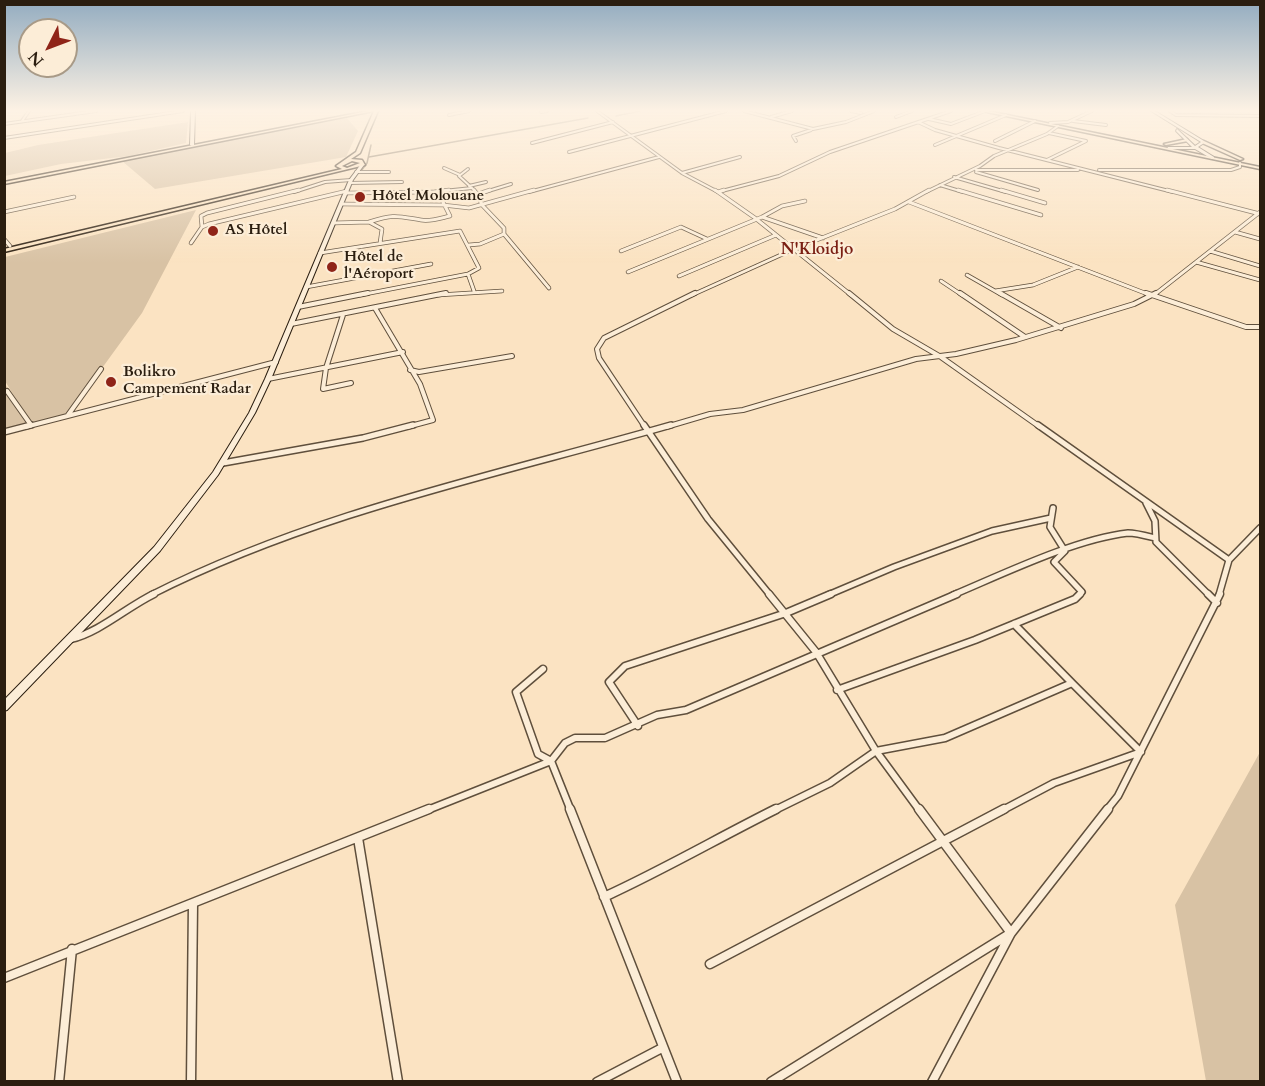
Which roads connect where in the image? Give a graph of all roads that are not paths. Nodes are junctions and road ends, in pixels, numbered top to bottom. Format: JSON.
{"nodes":[{"id":1,"x":109,"y":162,"type":"edge"},
{"id":2,"x":343,"y":162,"type":"joint"},
{"id":3,"x":642,"y":162,"type":"edge"},
{"id":4,"x":666,"y":162,"type":"edge"},
{"id":5,"x":723,"y":162,"type":"edge"},
{"id":6,"x":809,"y":162,"type":"edge"},
{"id":7,"x":987,"y":162,"type":"edge"},
{"id":8,"x":1054,"y":162,"type":"edge"},
{"id":9,"x":1233,"y":162,"type":"edge"},
{"id":10,"x":1241,"y":162,"type":"edge"},
{"id":11,"x":1240,"y":163,"type":"junction"},
{"id":12,"x":362,"y":164,"type":"junction"},
{"id":13,"x":1260,"y":166,"type":"edge"},
{"id":14,"x":338,"y":167,"type":"junction"},
{"id":15,"x":444,"y":168,"type":"dead end"},
{"id":16,"x":348,"y":169,"type":"junction"},
{"id":17,"x":468,"y":169,"type":"dead end"},
{"id":18,"x":972,"y":170,"type":"junction"},
{"id":19,"x":1090,"y":170,"type":"junction"},
{"id":20,"x":389,"y":172,"type":"dead end"},
{"id":21,"x":682,"y":173,"type":"junction"},
{"id":22,"x":460,"y":175,"type":"junction"},
{"id":23,"x":954,"y":177,"type":"junction"},
{"id":24,"x":352,"y":178,"type":"junction"},
{"id":25,"x":402,"y":182,"type":"dead end"},
{"id":26,"x":486,"y":182,"type":"dead end"},
{"id":27,"x":4,"y":183,"type":"edge"},
{"id":28,"x":511,"y":184,"type":"dead end"},
{"id":29,"x":940,"y":185,"type":"junction"},
{"id":30,"x":470,"y":187,"type":"junction"},
{"id":31,"x":1038,"y":190,"type":"dead end"},
{"id":32,"x":346,"y":192,"type":"junction"},
{"id":33,"x":433,"y":192,"type":"junction"},
{"id":34,"x":718,"y":192,"type":"junction"},
{"id":35,"x":478,"y":194,"type":"junction"},
{"id":36,"x":74,"y":197,"type":"dead end"},
{"id":37,"x":805,"y":201,"type":"dead end"},
{"id":38,"x":909,"y":202,"type":"junction"},
{"id":39,"x":1045,"y":203,"type":"dead end"},
{"id":40,"x":341,"y":204,"type":"junction"},
{"id":41,"x":443,"y":205,"type":"junction"},
{"id":42,"x":483,"y":206,"type":"junction"},
{"id":43,"x":4,"y":213,"type":"edge"},
{"id":44,"x":1260,"y":213,"type":"edge"},
{"id":45,"x":1041,"y":215,"type":"dead end"},
{"id":46,"x":762,"y":217,"type":"junction"},
{"id":47,"x":755,"y":218,"type":"junction"},
{"id":48,"x":369,"y":222,"type":"junction"},
{"id":49,"x":333,"y":223,"type":"junction"},
{"id":50,"x":202,"y":226,"type":"junction"},
{"id":51,"x":1235,"y":232,"type":"junction"},
{"id":52,"x":504,"y":234,"type":"junction"},
{"id":53,"x":776,"y":235,"type":"junction"},
{"id":54,"x":707,"y":238,"type":"junction"},
{"id":55,"x":823,"y":238,"type":"junction"},
{"id":56,"x":4,"y":239,"type":"edge"},
{"id":57,"x":1260,"y":239,"type":"edge"},
{"id":58,"x":192,"y":243,"type":"dead end"},
{"id":59,"x":380,"y":243,"type":"junction"},
{"id":60,"x":469,"y":244,"type":"junction"},
{"id":61,"x":6,"y":248,"type":"edge"},
{"id":62,"x":794,"y":249,"type":"junction"},
{"id":63,"x":621,"y":251,"type":"dead end"},
{"id":64,"x":1210,"y":251,"type":"junction"},
{"id":65,"x":320,"y":253,"type":"junction"},
{"id":66,"x":1196,"y":262,"type":"junction"},
{"id":67,"x":431,"y":264,"type":"dead end"},
{"id":68,"x":1260,"y":266,"type":"edge"},
{"id":69,"x":1078,"y":267,"type":"junction"},
{"id":70,"x":628,"y":272,"type":"dead end"},
{"id":71,"x":468,"y":274,"type":"junction"},
{"id":72,"x":967,"y":275,"type":"dead end"},
{"id":73,"x":679,"y":276,"type":"dead end"},
{"id":74,"x":1260,"y":280,"type":"edge"},
{"id":75,"x":941,"y":281,"type":"dead end"},
{"id":76,"x":306,"y":287,"type":"junction"},
{"id":77,"x":549,"y":288,"type":"dead end"},
{"id":78,"x":474,"y":291,"type":"junction"},
{"id":79,"x":502,"y":291,"type":"dead end"},
{"id":80,"x":995,"y":291,"type":"junction"},
{"id":81,"x":1153,"y":296,"type":"junction"},
{"id":82,"x":298,"y":307,"type":"junction"},
{"id":83,"x":375,"y":308,"type":"junction"},
{"id":84,"x":343,"y":315,"type":"junction"},
{"id":85,"x":291,"y":324,"type":"junction"},
{"id":86,"x":1260,"y":327,"type":"edge"},
{"id":87,"x":1061,"y":328,"type":"junction"},
{"id":88,"x":1025,"y":337,"type":"junction"},
{"id":89,"x":403,"y":352,"type":"junction"},
{"id":90,"x":512,"y":356,"type":"dead end"},
{"id":91,"x":941,"y":357,"type":"junction"},
{"id":92,"x":276,"y":362,"type":"junction"},
{"id":93,"x":326,"y":368,"type":"junction"},
{"id":94,"x":101,"y":369,"type":"dead end"},
{"id":95,"x":410,"y":370,"type":"junction"},
{"id":96,"x":268,"y":379,"type":"junction"},
{"id":97,"x":351,"y":383,"type":"dead end"},
{"id":98,"x":7,"y":391,"type":"dead end"},
{"id":99,"x":68,"y":415,"type":"junction"},
{"id":100,"x":30,"y":425,"type":"junction"},
{"id":101,"x":4,"y":432,"type":"edge"},
{"id":102,"x":648,"y":432,"type":"junction"},
{"id":103,"x":223,"y":463,"type":"junction"},
{"id":104,"x":1145,"y":501,"type":"junction"},
{"id":105,"x":1053,"y":508,"type":"dead end"},
{"id":106,"x":1051,"y":518,"type":"junction"},
{"id":107,"x":1260,"y":528,"type":"edge"},
{"id":108,"x":1155,"y":538,"type":"junction"},
{"id":109,"x":1065,"y":551,"type":"junction"},
{"id":110,"x":1229,"y":560,"type":"junction"},
{"id":111,"x":1216,"y":603,"type":"junction"},
{"id":112,"x":786,"y":613,"type":"junction"},
{"id":113,"x":1014,"y":624,"type":"junction"},
{"id":114,"x":71,"y":639,"type":"junction"},
{"id":115,"x":816,"y":652,"type":"junction"},
{"id":116,"x":543,"y":669,"type":"dead end"},
{"id":117,"x":1072,"y":683,"type":"junction"},
{"id":118,"x":837,"y":690,"type":"junction"},
{"id":119,"x":4,"y":707,"type":"edge"},
{"id":120,"x":638,"y":726,"type":"junction"},
{"id":121,"x":876,"y":752,"type":"junction"},
{"id":122,"x":1141,"y":752,"type":"junction"},
{"id":123,"x":551,"y":761,"type":"junction"},
{"id":124,"x":358,"y":838,"type":"junction"},
{"id":125,"x":943,"y":842,"type":"junction"},
{"id":126,"x":604,"y":897,"type":"junction"},
{"id":127,"x":193,"y":904,"type":"junction"},
{"id":128,"x":1011,"y":933,"type":"junction"},
{"id":129,"x":72,"y":949,"type":"junction"},
{"id":130,"x":710,"y":964,"type":"dead end"},
{"id":131,"x":4,"y":978,"type":"edge"},
{"id":132,"x":662,"y":1048,"type":"junction"},
{"id":133,"x":59,"y":1082,"type":"edge"},
{"id":134,"x":191,"y":1082,"type":"edge"},
{"id":135,"x":398,"y":1082,"type":"edge"},
{"id":136,"x":597,"y":1082,"type":"edge"},
{"id":137,"x":676,"y":1082,"type":"edge"},
{"id":138,"x":771,"y":1082,"type":"edge"},
{"id":139,"x":932,"y":1082,"type":"edge"}],
"edges":[{"from":1,"to":27,"type":"main road"},
{"from":2,"to":12,"type":"highway"},
{"from":2,"to":14,"type":"highway"},
{"from":3,"to":42,"type":"street"},
{"from":4,"to":21,"type":"street"},
{"from":5,"to":21,"type":"street"},
{"from":6,"to":34,"type":"street"},
{"from":7,"to":18,"type":"street"},
{"from":8,"to":19,"type":"street"},
{"from":9,"to":11,"type":"highway"},
{"from":10,"to":13,"type":"highway"},
{"from":11,"to":13,"type":"highway"},
{"from":11,"to":19,"type":"street"},
{"from":12,"to":16,"type":"highway"},
{"from":12,"to":24,"type":"street"},
{"from":14,"to":16,"type":"highway"},
{"from":14,"to":61,"type":"highway"},
{"from":15,"to":22,"type":"street"},
{"from":16,"to":24,"type":"street"},
{"from":16,"to":61,"type":"highway"},
{"from":17,"to":22,"type":"street"},
{"from":18,"to":19,"type":"street"},
{"from":18,"to":23,"type":"street"},
{"from":18,"to":31,"type":"street"},
{"from":19,"to":44,"type":"street"},
{"from":20,"to":24,"type":"street"},
{"from":21,"to":34,"type":"street"},
{"from":22,"to":30,"type":"street"},
{"from":23,"to":29,"type":"street"},
{"from":23,"to":39,"type":"street"},
{"from":24,"to":25,"type":"street"},
{"from":24,"to":32,"type":"street"},
{"from":24,"to":50,"type":"street"},
{"from":26,"to":30,"type":"street"},
{"from":28,"to":35,"type":"street"},
{"from":29,"to":38,"type":"street"},
{"from":29,"to":45,"type":"street"},
{"from":30,"to":33,"type":"street"},
{"from":30,"to":35,"type":"street"},
{"from":32,"to":33,"type":"street"},
{"from":32,"to":40,"type":"street"},
{"from":32,"to":50,"type":"street"},
{"from":33,"to":41,"type":"street"},
{"from":34,"to":47,"type":"street"},
{"from":35,"to":42,"type":"street"},
{"from":36,"to":43,"type":"street"},
{"from":37,"to":46,"type":"street"},
{"from":38,"to":55,"type":"street"},
{"from":38,"to":69,"type":"street"},
{"from":40,"to":41,"type":"street"},
{"from":40,"to":49,"type":"street"},
{"from":41,"to":42,"type":"street"},
{"from":41,"to":48,"type":"street"},
{"from":42,"to":52,"type":"street"},
{"from":44,"to":51,"type":"street"},
{"from":46,"to":47,"type":"street"},
{"from":46,"to":55,"type":"street"},
{"from":47,"to":53,"type":"street"},
{"from":47,"to":54,"type":"street"},
{"from":48,"to":49,"type":"street"},
{"from":48,"to":59,"type":"street"},
{"from":49,"to":65,"type":"street"},
{"from":50,"to":58,"type":"street"},
{"from":51,"to":57,"type":"street"},
{"from":51,"to":64,"type":"street"},
{"from":52,"to":60,"type":"street"},
{"from":52,"to":77,"type":"street"},
{"from":53,"to":62,"type":"street"},
{"from":53,"to":73,"type":"street"},
{"from":54,"to":63,"type":"street"},
{"from":54,"to":70,"type":"street"},
{"from":55,"to":62,"type":"street"},
{"from":56,"to":61,"type":"street"},
{"from":59,"to":60,"type":"street"},
{"from":59,"to":65,"type":"street"},
{"from":60,"to":71,"type":"street"},
{"from":62,"to":91,"type":"street"},
{"from":62,"to":102,"type":"street"},
{"from":64,"to":66,"type":"street"},
{"from":64,"to":68,"type":"street"},
{"from":65,"to":76,"type":"street"},
{"from":66,"to":74,"type":"street"},
{"from":66,"to":81,"type":"street"},
{"from":67,"to":76,"type":"street"},
{"from":69,"to":80,"type":"street"},
{"from":69,"to":81,"type":"street"},
{"from":71,"to":78,"type":"street"},
{"from":71,"to":82,"type":"street"},
{"from":72,"to":80,"type":"street"},
{"from":75,"to":88,"type":"street"},
{"from":76,"to":82,"type":"street"},
{"from":78,"to":79,"type":"street"},
{"from":78,"to":83,"type":"street"},
{"from":80,"to":87,"type":"street"},
{"from":81,"to":86,"type":"street"},
{"from":81,"to":87,"type":"street"},
{"from":82,"to":85,"type":"street"},
{"from":83,"to":84,"type":"street"},
{"from":83,"to":89,"type":"street"},
{"from":84,"to":85,"type":"street"},
{"from":84,"to":93,"type":"street"},
{"from":85,"to":92,"type":"street"},
{"from":87,"to":88,"type":"street"},
{"from":88,"to":91,"type":"street"},
{"from":89,"to":93,"type":"street"},
{"from":89,"to":95,"type":"street"},
{"from":90,"to":95,"type":"street"},
{"from":91,"to":102,"type":"street"},
{"from":91,"to":104,"type":"street"},
{"from":92,"to":96,"type":"street"},
{"from":92,"to":99,"type":"street"},
{"from":93,"to":96,"type":"street"},
{"from":93,"to":97,"type":"street"},
{"from":94,"to":99,"type":"street"},
{"from":95,"to":103,"type":"street"},
{"from":96,"to":103,"type":"street"},
{"from":98,"to":100,"type":"street"},
{"from":99,"to":100,"type":"street"},
{"from":100,"to":101,"type":"street"},
{"from":102,"to":112,"type":"street"},
{"from":102,"to":114,"type":"street"},
{"from":103,"to":114,"type":"street"},
{"from":104,"to":108,"type":"street"},
{"from":104,"to":110,"type":"street"},
{"from":105,"to":106,"type":"street"},
{"from":106,"to":109,"type":"street"},
{"from":106,"to":112,"type":"street"},
{"from":107,"to":110,"type":"street"},
{"from":108,"to":109,"type":"street"},
{"from":108,"to":111,"type":"street"},
{"from":109,"to":113,"type":"street"},
{"from":109,"to":115,"type":"street"},
{"from":110,"to":111,"type":"street"},
{"from":111,"to":122,"type":"street"},
{"from":112,"to":115,"type":"street"},
{"from":112,"to":120,"type":"street"},
{"from":113,"to":117,"type":"street"},
{"from":113,"to":118,"type":"street"},
{"from":114,"to":119,"type":"street"},
{"from":115,"to":118,"type":"street"},
{"from":115,"to":120,"type":"street"},
{"from":116,"to":123,"type":"street"},
{"from":117,"to":121,"type":"street"},
{"from":117,"to":122,"type":"street"},
{"from":118,"to":121,"type":"street"},
{"from":120,"to":123,"type":"street"},
{"from":121,"to":125,"type":"street"},
{"from":121,"to":126,"type":"street"},
{"from":122,"to":125,"type":"street"},
{"from":122,"to":128,"type":"street"},
{"from":123,"to":124,"type":"street"},
{"from":123,"to":126,"type":"street"},
{"from":124,"to":127,"type":"street"},
{"from":124,"to":135,"type":"street"},
{"from":125,"to":128,"type":"street"},
{"from":125,"to":130,"type":"street"},
{"from":126,"to":132,"type":"street"},
{"from":127,"to":129,"type":"street"},
{"from":127,"to":134,"type":"street"},
{"from":128,"to":138,"type":"street"},
{"from":128,"to":139,"type":"street"},
{"from":129,"to":131,"type":"street"},
{"from":129,"to":133,"type":"street"},
{"from":132,"to":136,"type":"street"},
{"from":132,"to":137,"type":"street"}]}
